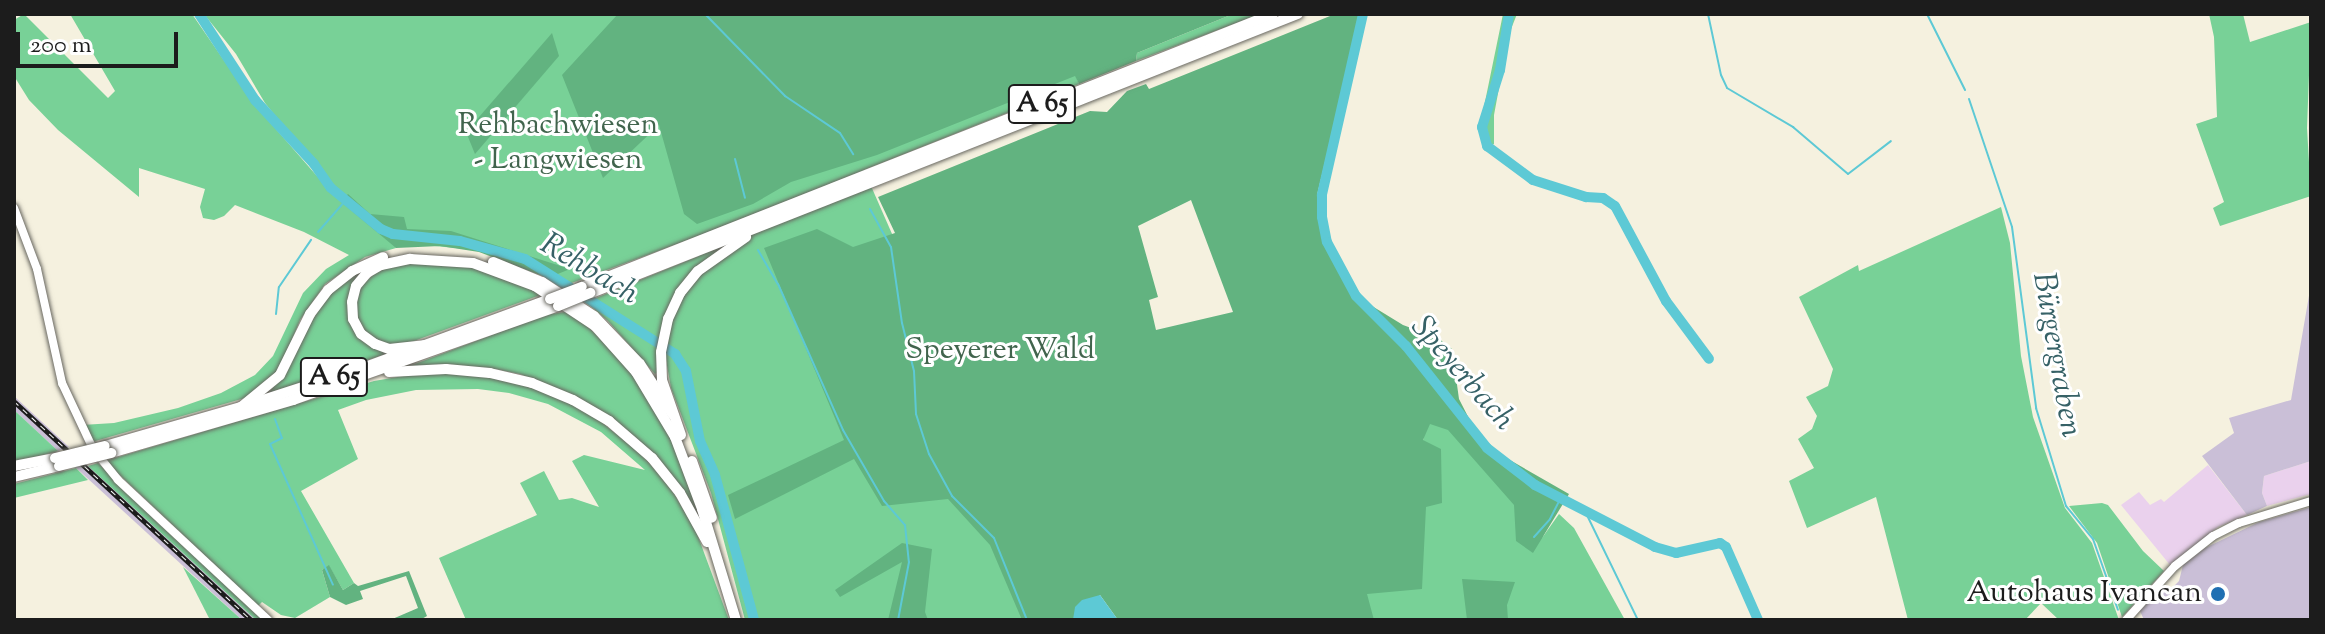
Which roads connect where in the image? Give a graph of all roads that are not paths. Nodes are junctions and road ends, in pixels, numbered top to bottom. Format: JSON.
{"nodes":[{"id":1,"x":1273,"y":14,"type":"edge"},
{"id":2,"x":1298,"y":14,"type":"edge"},
{"id":3,"x":813,"y":200,"type":"junction"},
{"id":4,"x":797,"y":207,"type":"junction"},
{"id":5,"x":14,"y":208,"type":"edge"},
{"id":6,"x":775,"y":220,"type":"junction"},
{"id":7,"x":587,"y":290,"type":"junction"},
{"id":8,"x":554,"y":303,"type":"junction"},
{"id":9,"x":426,"y":345,"type":"junction"},
{"id":10,"x":372,"y":374,"type":"junction"},
{"id":11,"x":241,"y":407,"type":"junction"},
{"id":12,"x":673,"y":415,"type":"junction"},
{"id":13,"x":108,"y":449,"type":"junction"},
{"id":14,"x":57,"y":462,"type":"junction"},
{"id":15,"x":14,"y":466,"type":"edge"},
{"id":16,"x":14,"y":477,"type":"edge"},
{"id":17,"x":2311,"y":501,"type":"edge"},
{"id":18,"x":721,"y":573,"type":"junction"},
{"id":19,"x":268,"y":620,"type":"edge"},
{"id":20,"x":738,"y":620,"type":"edge"},
{"id":21,"x":2126,"y":620,"type":"edge"}],
"edges":[{"from":1,"to":3,"type":"highway","number":"A 65"},
{"from":2,"to":3,"type":"highway","number":"A 65"},
{"from":3,"to":4,"type":"highway","number":"A 65"},
{"from":4,"to":6,"type":"highway","number":"A 65"},
{"from":4,"to":7,"type":"highway","number":"A 65"},
{"from":5,"to":19,"type":"main road"},
{"from":6,"to":7,"type":"highway","number":"A 65"},
{"from":6,"to":12,"type":"highway"},
{"from":7,"to":8,"type":"highway","number":"A 65","bridge":true},
{"from":8,"to":9,"type":"highway","number":"A 65"},
{"from":8,"to":10,"type":"highway","number":"A 65"},
{"from":9,"to":11,"type":"highway","number":"A 65"},
{"from":9,"to":18,"type":"highway"},
{"from":10,"to":13,"type":"highway","number":"A 65"},
{"from":10,"to":18,"type":"highway"},
{"from":11,"to":12,"type":"highway"},
{"from":11,"to":13,"type":"highway","number":"A 65"},
{"from":12,"to":20,"type":"highway"},
{"from":13,"to":14,"type":"highway","number":"A 65","bridge":true},
{"from":14,"to":15,"type":"highway","number":"A 65"},
{"from":14,"to":16,"type":"highway","number":"A 65"},
{"from":17,"to":21,"type":"main road"},
{"from":18,"to":20,"type":"highway"}]}
